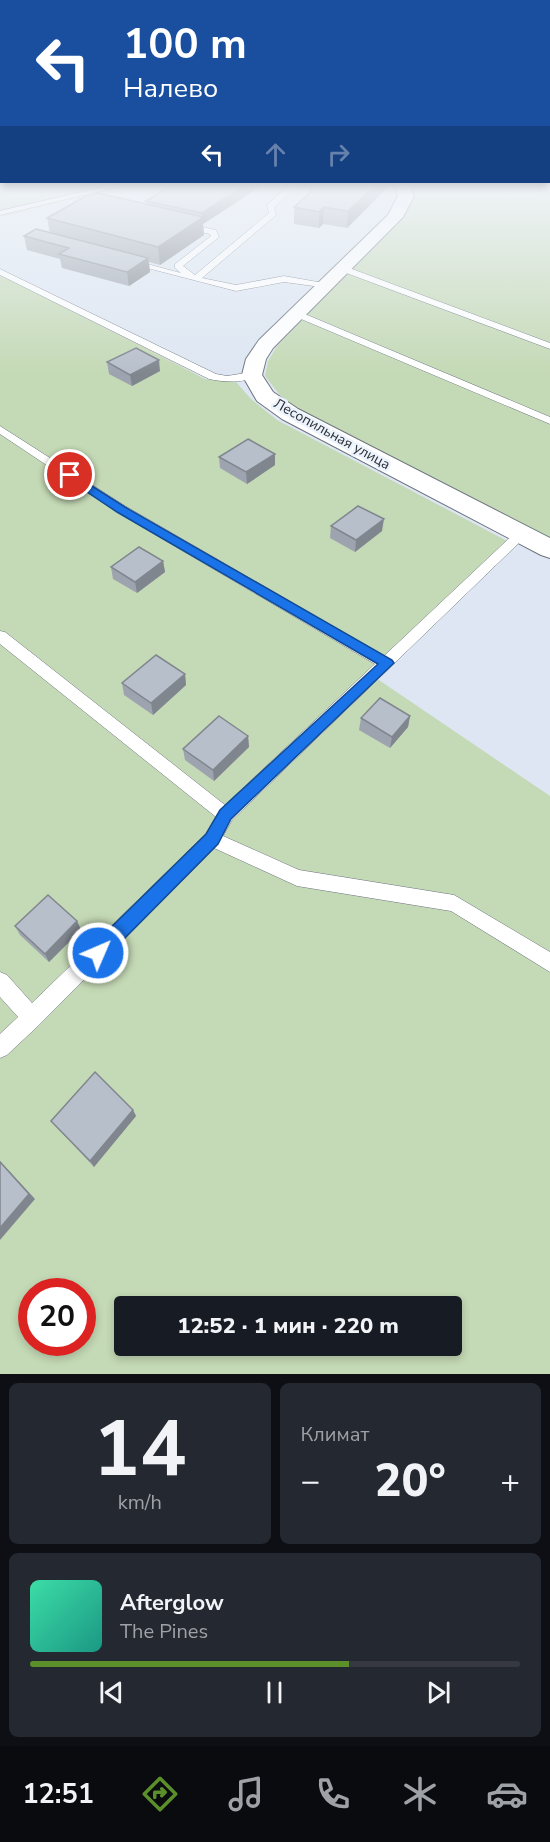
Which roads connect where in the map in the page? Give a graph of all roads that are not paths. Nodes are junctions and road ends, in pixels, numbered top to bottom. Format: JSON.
{"nodes":[{"id":1,"x":201,"y":247,"type":"edge"},
{"id":2,"x":234,"y":247,"type":"edge"},
{"id":3,"x":365,"y":247,"type":"edge"},
{"id":4,"x":126,"y":261,"type":"edge"},
{"id":5,"x":344,"y":269,"type":"junction"},
{"id":6,"x":0,"y":272,"type":"edge"},
{"id":7,"x":195,"y":279,"type":"junction"},
{"id":8,"x":326,"y":286,"type":"junction"},
{"id":9,"x":297,"y":314,"type":"junction"},
{"id":10,"x":550,"y":346,"type":"edge"},
{"id":11,"x":252,"y":375,"type":"junction"},
{"id":12,"x":550,"y":422,"type":"edge"},
{"id":13,"x":0,"y":429,"type":"edge"},
{"id":14,"x":521,"y":534,"type":"junction"},
{"id":15,"x":550,"y":549,"type":"edge"},
{"id":16,"x":0,"y":636,"type":"edge"},
{"id":17,"x":387,"y":663,"type":"junction"},
{"id":18,"x":226,"y":814,"type":"junction"},
{"id":19,"x":212,"y":839,"type":"junction"},
{"id":20,"x":550,"y":963,"type":"edge"},
{"id":21,"x":0,"y":982,"type":"edge"},
{"id":22,"x":32,"y":1018,"type":"junction"},
{"id":23,"x":0,"y":1048,"type":"edge"}],
"edges":[{"from":1,"to":7,"type":"lane"},
{"from":2,"to":7,"type":"lane"},
{"from":3,"to":5,"type":"street"},
{"from":4,"to":7,"type":"lane"},
{"from":5,"to":8,"type":"street"},
{"from":5,"to":10,"type":"lane"},
{"from":6,"to":11,"type":"lane"},
{"from":7,"to":8,"type":"lane"},
{"from":8,"to":9,"type":"street"},
{"from":9,"to":11,"type":"street"},
{"from":9,"to":12,"type":"lane"},
{"from":11,"to":14,"type":"street","name":"Лесопильная улица"},
{"from":13,"to":17,"type":"lane"},
{"from":14,"to":15,"type":"street","name":"Лесопильная улица"},
{"from":14,"to":17,"type":"lane"},
{"from":16,"to":18,"type":"lane"},
{"from":17,"to":18,"type":"lane"},
{"from":18,"to":19,"type":"lane"},
{"from":19,"to":20,"type":"lane"},
{"from":19,"to":22,"type":"lane"},
{"from":21,"to":22,"type":"lane"},
{"from":22,"to":23,"type":"lane"}]}
